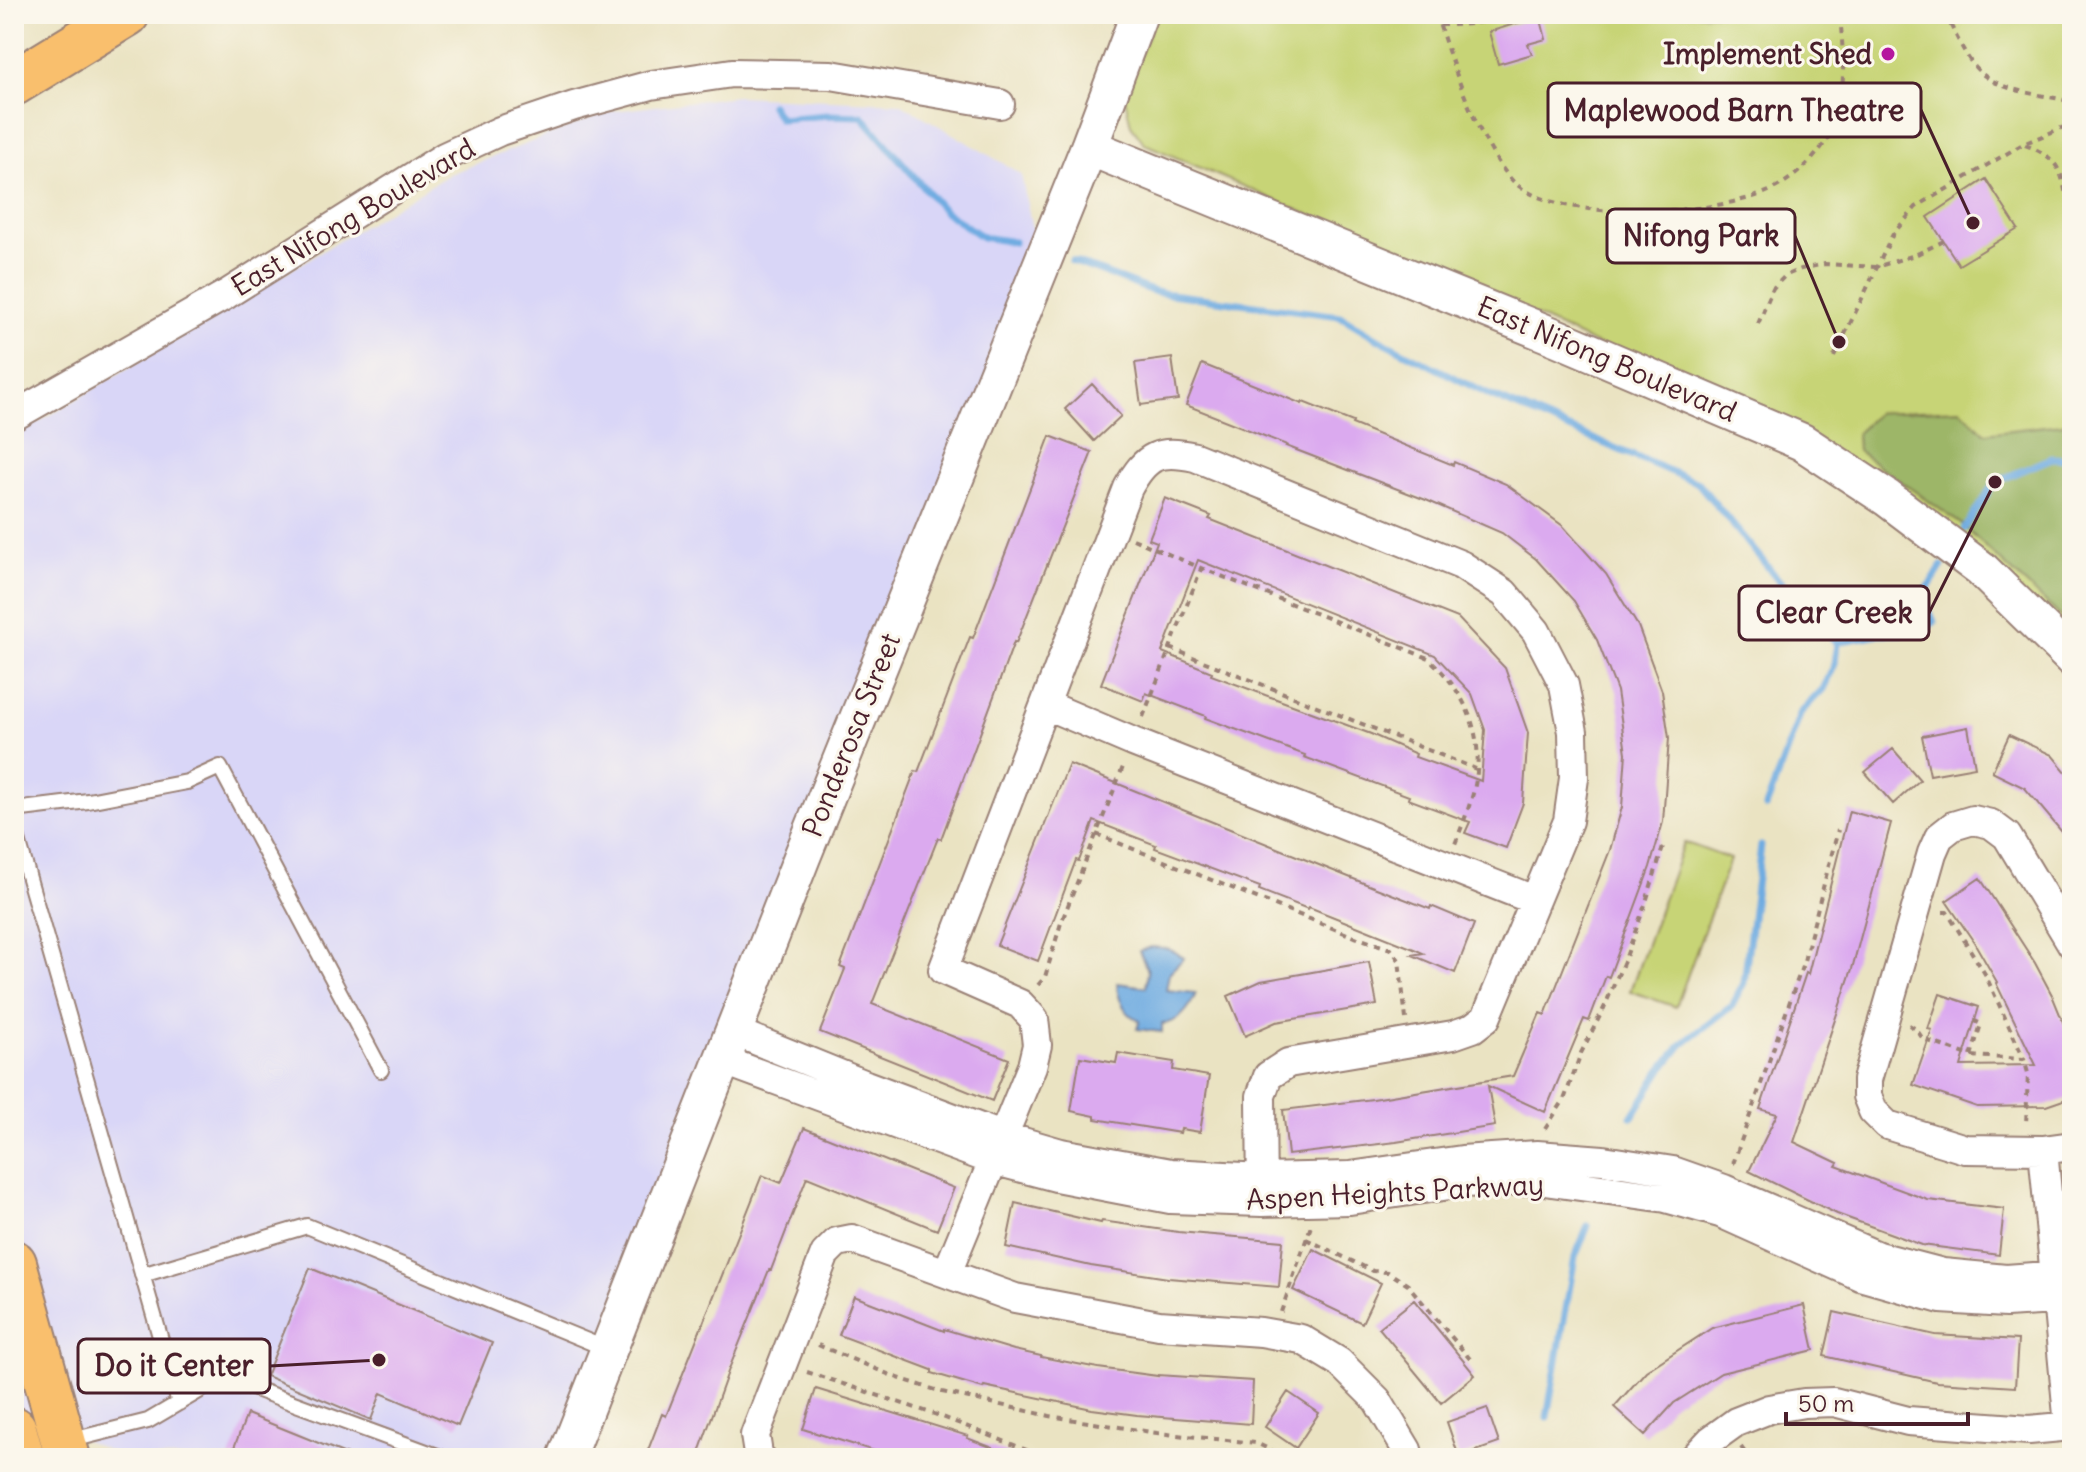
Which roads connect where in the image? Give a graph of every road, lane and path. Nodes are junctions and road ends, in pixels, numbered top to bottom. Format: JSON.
{"nodes":[{"id":1,"x":127,"y":14,"type":"edge"},
{"id":2,"x":1139,"y":14,"type":"edge"},
{"id":3,"x":1436,"y":14,"type":"edge"},
{"id":4,"x":1503,"y":14,"type":"edge"},
{"id":5,"x":1840,"y":14,"type":"edge"},
{"id":6,"x":1945,"y":14,"type":"edge"},
{"id":7,"x":1440,"y":25,"type":"junction"},
{"id":8,"x":14,"y":83,"type":"edge"},
{"id":9,"x":2072,"y":102,"type":"edge"},
{"id":10,"x":1000,"y":104,"type":"dead end"},
{"id":11,"x":2072,"y":127,"type":"edge"},
{"id":12,"x":2023,"y":144,"type":"junction"},
{"id":13,"x":1089,"y":147,"type":"junction"},
{"id":14,"x":2066,"y":197,"type":"dead end"},
{"id":15,"x":1944,"y":241,"type":"dead end"},
{"id":16,"x":1876,"y":267,"type":"junction"},
{"id":17,"x":1758,"y":324,"type":"dead end"},
{"id":18,"x":1834,"y":357,"type":"dead end"},
{"id":19,"x":14,"y":416,"type":"edge"},
{"id":20,"x":1112,"y":529,"type":"junction"},
{"id":21,"x":1201,"y":568,"type":"junction"},
{"id":22,"x":1170,"y":648,"type":"junction"},
{"id":23,"x":2072,"y":658,"type":"edge"},
{"id":24,"x":1046,"y":705,"type":"junction"},
{"id":25,"x":1133,"y":742,"type":"junction"},
{"id":26,"x":1477,"y":769,"type":"junction"},
{"id":27,"x":14,"y":810,"type":"edge"},
{"id":28,"x":14,"y":826,"type":"edge"},
{"id":29,"x":1838,"y":830,"type":"dead end"},
{"id":30,"x":1096,"y":834,"type":"junction"},
{"id":31,"x":1664,"y":844,"type":"dead end"},
{"id":32,"x":1447,"y":865,"type":"junction"},
{"id":33,"x":1534,"y":900,"type":"junction"},
{"id":34,"x":1916,"y":909,"type":"junction"},
{"id":35,"x":2072,"y":944,"type":"edge"},
{"id":36,"x":1020,"y":1004,"type":"junction"},
{"id":37,"x":1886,"y":1012,"type":"junction"},
{"id":38,"x":1975,"y":1021,"type":"dead end"},
{"id":39,"x":1408,"y":1043,"type":"junction"},
{"id":40,"x":728,"y":1045,"type":"junction"},
{"id":41,"x":1971,"y":1056,"type":"junction"},
{"id":42,"x":2024,"y":1059,"type":"junction"},
{"id":43,"x":381,"y":1070,"type":"dead end"},
{"id":44,"x":2072,"y":1146,"type":"edge"},
{"id":45,"x":997,"y":1148,"type":"junction"},
{"id":46,"x":2034,"y":1150,"type":"junction"},
{"id":47,"x":1537,"y":1155,"type":"junction"},
{"id":48,"x":1724,"y":1189,"type":"junction"},
{"id":49,"x":1262,"y":1190,"type":"junction"},
{"id":50,"x":1319,"y":1201,"type":"junction"},
{"id":51,"x":1306,"y":1239,"type":"junction"},
{"id":52,"x":14,"y":1263,"type":"edge"},
{"id":53,"x":947,"y":1273,"type":"junction"},
{"id":54,"x":142,"y":1275,"type":"junction"},
{"id":55,"x":2064,"y":1288,"type":"edge"},
{"id":56,"x":793,"y":1335,"type":"junction"},
{"id":57,"x":1275,"y":1335,"type":"junction"},
{"id":58,"x":608,"y":1350,"type":"junction"},
{"id":59,"x":1470,"y":1359,"type":"dead end"},
{"id":60,"x":782,"y":1364,"type":"junction"},
{"id":61,"x":179,"y":1403,"type":"junction"},
{"id":62,"x":2071,"y":1426,"type":"edge"},
{"id":63,"x":18,"y":1448,"type":"edge"},
{"id":64,"x":66,"y":1450,"type":"edge"},
{"id":65,"x":443,"y":1458,"type":"edge"},
{"id":66,"x":566,"y":1458,"type":"edge"},
{"id":67,"x":761,"y":1458,"type":"edge"},
{"id":68,"x":1047,"y":1458,"type":"edge"},
{"id":69,"x":1282,"y":1458,"type":"edge"},
{"id":70,"x":1409,"y":1458,"type":"edge"},
{"id":71,"x":1694,"y":1458,"type":"edge"}],
"edges":[{"from":1,"to":8,"type":"main road"},
{"from":2,"to":13,"type":"street","name":"Ponderosa Street"},
{"from":3,"to":7,"type":"path"},
{"from":4,"to":7,"type":"path"},
{"from":5,"to":7,"type":"path"},
{"from":6,"to":9,"type":"path"},
{"from":10,"to":19,"type":"street","name":"East Nifong Boulevard"},
{"from":11,"to":12,"type":"path"},
{"from":12,"to":14,"type":"path"},
{"from":12,"to":16,"type":"path"},
{"from":13,"to":23,"type":"street","name":"East Nifong Boulevard"},
{"from":13,"to":40,"type":"street","name":"Ponderosa Street"},
{"from":15,"to":16,"type":"path"},
{"from":16,"to":17,"type":"path"},
{"from":16,"to":18,"type":"path"},
{"from":20,"to":21,"type":"path"},
{"from":20,"to":24,"type":"street"},
{"from":20,"to":33,"type":"street"},
{"from":21,"to":22,"type":"path"},
{"from":21,"to":26,"type":"path"},
{"from":22,"to":25,"type":"path"},
{"from":22,"to":26,"type":"path"},
{"from":24,"to":25,"type":"street"},
{"from":24,"to":36,"type":"street"},
{"from":25,"to":30,"type":"path"},
{"from":25,"to":32,"type":"street"},
{"from":26,"to":32,"type":"path"},
{"from":27,"to":43,"type":"lane"},
{"from":28,"to":54,"type":"lane"},
{"from":29,"to":48,"type":"path"},
{"from":30,"to":36,"type":"path"},
{"from":30,"to":39,"type":"path"},
{"from":31,"to":47,"type":"path"},
{"from":32,"to":33,"type":"street"},
{"from":33,"to":39,"type":"street"},
{"from":34,"to":35,"type":"street"},
{"from":34,"to":37,"type":"street"},
{"from":34,"to":42,"type":"path"},
{"from":36,"to":45,"type":"street"},
{"from":37,"to":41,"type":"path"},
{"from":37,"to":46,"type":"street"},
{"from":38,"to":41,"type":"path"},
{"from":39,"to":49,"type":"street"},
{"from":40,"to":45,"type":"street","name":"Aspen Heights Parkway"},
{"from":40,"to":58,"type":"street","name":"Ponderosa Street"},
{"from":41,"to":42,"type":"path"},
{"from":42,"to":46,"type":"path"},
{"from":44,"to":46,"type":"street"},
{"from":45,"to":49,"type":"street","name":"Aspen Heights Parkway"},
{"from":45,"to":53,"type":"street"},
{"from":46,"to":55,"type":"street"},
{"from":47,"to":48,"type":"street","name":"Aspen Heights Parkway"},
{"from":47,"to":49,"type":"street","name":"Aspen Heights Parkway"},
{"from":48,"to":55,"type":"street","name":"Aspen Heights Parkway"},
{"from":49,"to":50,"type":"street","name":"Aspen Heights Parkway"},
{"from":50,"to":51,"type":"path"},
{"from":50,"to":55,"type":"street","name":"Aspen Heights Parkway"},
{"from":51,"to":57,"type":"path"},
{"from":51,"to":59,"type":"path"},
{"from":52,"to":64,"type":"main road"},
{"from":53,"to":56,"type":"street"},
{"from":53,"to":57,"type":"street"},
{"from":54,"to":58,"type":"lane"},
{"from":54,"to":61,"type":"lane"},
{"from":55,"to":62,"type":"street"},
{"from":56,"to":60,"type":"street"},
{"from":56,"to":69,"type":"path"},
{"from":57,"to":70,"type":"street"},
{"from":58,"to":66,"type":"street","name":"Ponderosa Street"},
{"from":60,"to":67,"type":"street"},
{"from":60,"to":68,"type":"path"},
{"from":61,"to":64,"type":"lane"},
{"from":61,"to":65,"type":"lane"},
{"from":62,"to":71,"type":"street"},
{"from":63,"to":64,"type":"street"}]}
